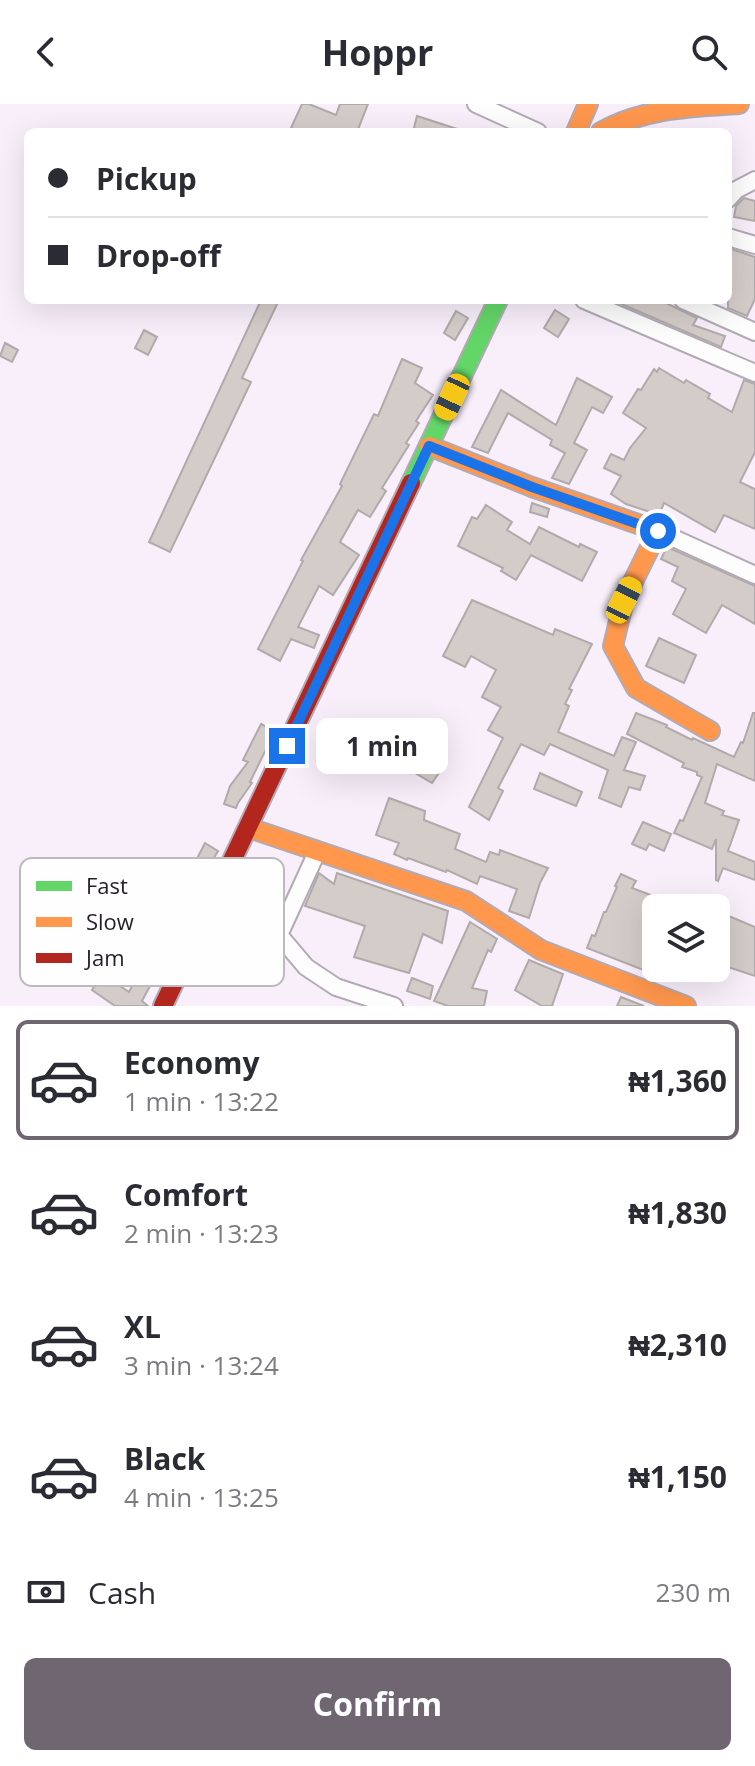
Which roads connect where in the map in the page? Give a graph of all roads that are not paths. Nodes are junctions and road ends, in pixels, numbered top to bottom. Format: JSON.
{"nodes":[{"id":1,"x":476,"y":104,"type":"edge"},
{"id":2,"x":588,"y":104,"type":"edge"},
{"id":3,"x":739,"y":104,"type":"edge"},
{"id":4,"x":660,"y":107,"type":"edge"},
{"id":5,"x":529,"y":128,"type":"edge"},
{"id":6,"x":578,"y":128,"type":"edge"},
{"id":7,"x":608,"y":128,"type":"edge"},
{"id":8,"x":755,"y":180,"type":"edge"},
{"id":9,"x":732,"y":194,"type":"edge"},
{"id":10,"x":732,"y":238,"type":"edge"},
{"id":11,"x":755,"y":245,"type":"edge"},
{"id":12,"x":496,"y":304,"type":"edge"},
{"id":13,"x":593,"y":304,"type":"edge"},
{"id":14,"x":692,"y":304,"type":"edge"},
{"id":15,"x":755,"y":332,"type":"edge"},
{"id":16,"x":755,"y":373,"type":"edge"},
{"id":17,"x":429,"y":446,"type":"junction"},
{"id":18,"x":658,"y":531,"type":"junction"},
{"id":19,"x":755,"y":575,"type":"edge"},
{"id":20,"x":710,"y":731,"type":"dead end"},
{"id":21,"x":249,"y":828,"type":"junction"},
{"id":22,"x":317,"y":852,"type":"junction"},
{"id":23,"x":235,"y":858,"type":"edge"},
{"id":24,"x":284,"y":924,"type":"edge"},
{"id":25,"x":284,"y":941,"type":"edge"},
{"id":26,"x":173,"y":986,"type":"edge"},
{"id":27,"x":163,"y":1006,"type":"edge"},
{"id":28,"x":394,"y":1006,"type":"edge"},
{"id":29,"x":686,"y":1006,"type":"edge"}],
"edges":[{"from":1,"to":5,"type":"street"},
{"from":2,"to":6,"type":"street"},
{"from":3,"to":4,"type":"street"},
{"from":4,"to":7,"type":"street"},
{"from":8,"to":9,"type":"street"},
{"from":10,"to":11,"type":"street"},
{"from":12,"to":17,"type":"street"},
{"from":13,"to":16,"type":"street"},
{"from":14,"to":15,"type":"street"},
{"from":17,"to":18,"type":"street"},
{"from":17,"to":21,"type":"street"},
{"from":18,"to":19,"type":"street"},
{"from":18,"to":20,"type":"street"},
{"from":21,"to":22,"type":"street"},
{"from":21,"to":23,"type":"street"},
{"from":22,"to":24,"type":"street"},
{"from":22,"to":29,"type":"street"},
{"from":25,"to":28,"type":"street"},
{"from":26,"to":27,"type":"street"}]}
